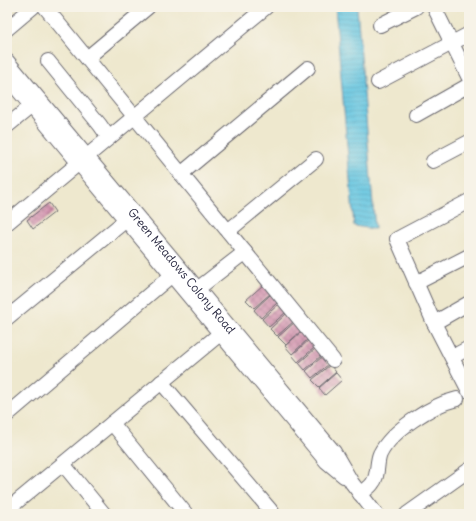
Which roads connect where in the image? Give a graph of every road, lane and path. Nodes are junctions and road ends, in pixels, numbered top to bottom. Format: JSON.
{"nodes":[{"id":1,"x":34,"y":7,"type":"edge"},
{"id":2,"x":45,"y":7,"type":"edge"},
{"id":3,"x":148,"y":7,"type":"edge"},
{"id":4,"x":266,"y":7,"type":"edge"},
{"id":5,"x":416,"y":7,"type":"edge"},
{"id":6,"x":434,"y":7,"type":"edge"},
{"id":7,"x":380,"y":25,"type":"dead end"},
{"id":8,"x":7,"y":29,"type":"edge"},
{"id":9,"x":469,"y":34,"type":"edge"},
{"id":10,"x":452,"y":43,"type":"junction"},
{"id":11,"x":87,"y":58,"type":"junction"},
{"id":12,"x":7,"y":61,"type":"edge"},
{"id":13,"x":48,"y":61,"type":"dead end"},
{"id":14,"x":308,"y":68,"type":"dead end"},
{"id":15,"x":7,"y":76,"type":"edge"},
{"id":16,"x":469,"y":78,"type":"edge"},
{"id":17,"x":378,"y":82,"type":"dead end"},
{"id":18,"x":469,"y":85,"type":"edge"},
{"id":19,"x":35,"y":103,"type":"junction"},
{"id":20,"x":416,"y":115,"type":"dead end"},
{"id":21,"x":134,"y":117,"type":"junction"},
{"id":22,"x":7,"y":126,"type":"edge"},
{"id":23,"x":109,"y":138,"type":"junction"},
{"id":24,"x":469,"y":142,"type":"edge"},
{"id":25,"x":316,"y":159,"type":"dead end"},
{"id":26,"x":83,"y":160,"type":"junction"},
{"id":27,"x":433,"y":161,"type":"dead end"},
{"id":28,"x":181,"y":174,"type":"junction"},
{"id":29,"x":469,"y":201,"type":"edge"},
{"id":30,"x":126,"y":220,"type":"junction"},
{"id":31,"x":7,"y":223,"type":"edge"},
{"id":32,"x":228,"y":231,"type":"junction"},
{"id":33,"x":245,"y":252,"type":"junction"},
{"id":34,"x":469,"y":256,"type":"edge"},
{"id":35,"x":172,"y":275,"type":"junction"},
{"id":36,"x":416,"y":283,"type":"junction"},
{"id":37,"x":194,"y":292,"type":"junction"},
{"id":38,"x":469,"y":303,"type":"edge"},
{"id":39,"x":7,"y":318,"type":"edge"},
{"id":40,"x":434,"y":323,"type":"junction"},
{"id":41,"x":225,"y":330,"type":"junction"},
{"id":42,"x":469,"y":348,"type":"edge"},
{"id":43,"x":452,"y":357,"type":"junction"},
{"id":44,"x":333,"y":360,"type":"dead end"},
{"id":45,"x":161,"y":382,"type":"junction"},
{"id":46,"x":463,"y":395,"type":"edge"},
{"id":47,"x":7,"y":415,"type":"edge"},
{"id":48,"x":112,"y":423,"type":"junction"},
{"id":49,"x":63,"y":464,"type":"junction"},
{"id":50,"x":469,"y":470,"type":"edge"},
{"id":51,"x":360,"y":494,"type":"junction"},
{"id":52,"x":11,"y":508,"type":"edge"},
{"id":53,"x":272,"y":512,"type":"dead end"},
{"id":54,"x":369,"y":512,"type":"edge"},
{"id":55,"x":104,"y":514,"type":"edge"},
{"id":56,"x":186,"y":514,"type":"edge"},
{"id":57,"x":407,"y":514,"type":"edge"}],
"edges":[{"from":1,"to":8,"type":"street"},
{"from":2,"to":11,"type":"street"},
{"from":3,"to":11,"type":"street"},
{"from":4,"to":21,"type":"street"},
{"from":5,"to":7,"type":"street"},
{"from":6,"to":10,"type":"street"},
{"from":9,"to":10,"type":"street"},
{"from":10,"to":16,"type":"street"},
{"from":10,"to":17,"type":"street"},
{"from":11,"to":21,"type":"street"},
{"from":12,"to":19,"type":"street","name":"Green Meadows Colony Road"},
{"from":13,"to":23,"type":"street"},
{"from":14,"to":28,"type":"street"},
{"from":15,"to":19,"type":"street","name":"Green Meadows Colony Road"},
{"from":18,"to":20,"type":"street"},
{"from":19,"to":22,"type":"street"},
{"from":19,"to":26,"type":"street","name":"Green Meadows Colony Road"},
{"from":21,"to":23,"type":"street"},
{"from":21,"to":28,"type":"street"},
{"from":23,"to":26,"type":"street"},
{"from":24,"to":27,"type":"street"},
{"from":25,"to":32,"type":"street"},
{"from":26,"to":30,"type":"street","name":"Green Meadows Colony Road"},
{"from":26,"to":31,"type":"street"},
{"from":26,"to":37,"type":"street","name":"Green Meadows Colony Road"},
{"from":28,"to":32,"type":"street"},
{"from":29,"to":36,"type":"street"},
{"from":30,"to":35,"type":"street","name":"Green Meadows Colony Road"},
{"from":30,"to":39,"type":"street"},
{"from":32,"to":33,"type":"street"},
{"from":33,"to":37,"type":"street"},
{"from":33,"to":44,"type":"street"},
{"from":34,"to":36,"type":"street"},
{"from":35,"to":37,"type":"street","name":"Green Meadows Colony Road"},
{"from":35,"to":47,"type":"street"},
{"from":36,"to":40,"type":"street"},
{"from":37,"to":41,"type":"street","name":"Green Meadows Colony Road"},
{"from":38,"to":40,"type":"street"},
{"from":40,"to":43,"type":"street"},
{"from":41,"to":45,"type":"street"},
{"from":41,"to":51,"type":"street","name":"Green Meadows Colony Road"},
{"from":42,"to":43,"type":"street"},
{"from":43,"to":46,"type":"street"},
{"from":45,"to":48,"type":"street"},
{"from":45,"to":53,"type":"street"},
{"from":46,"to":51,"type":"street"},
{"from":48,"to":49,"type":"street"},
{"from":48,"to":56,"type":"street"},
{"from":49,"to":52,"type":"street"},
{"from":49,"to":55,"type":"street"},
{"from":50,"to":57,"type":"street"},
{"from":51,"to":54,"type":"street","name":"Green Meadows Colony Road"}]}
